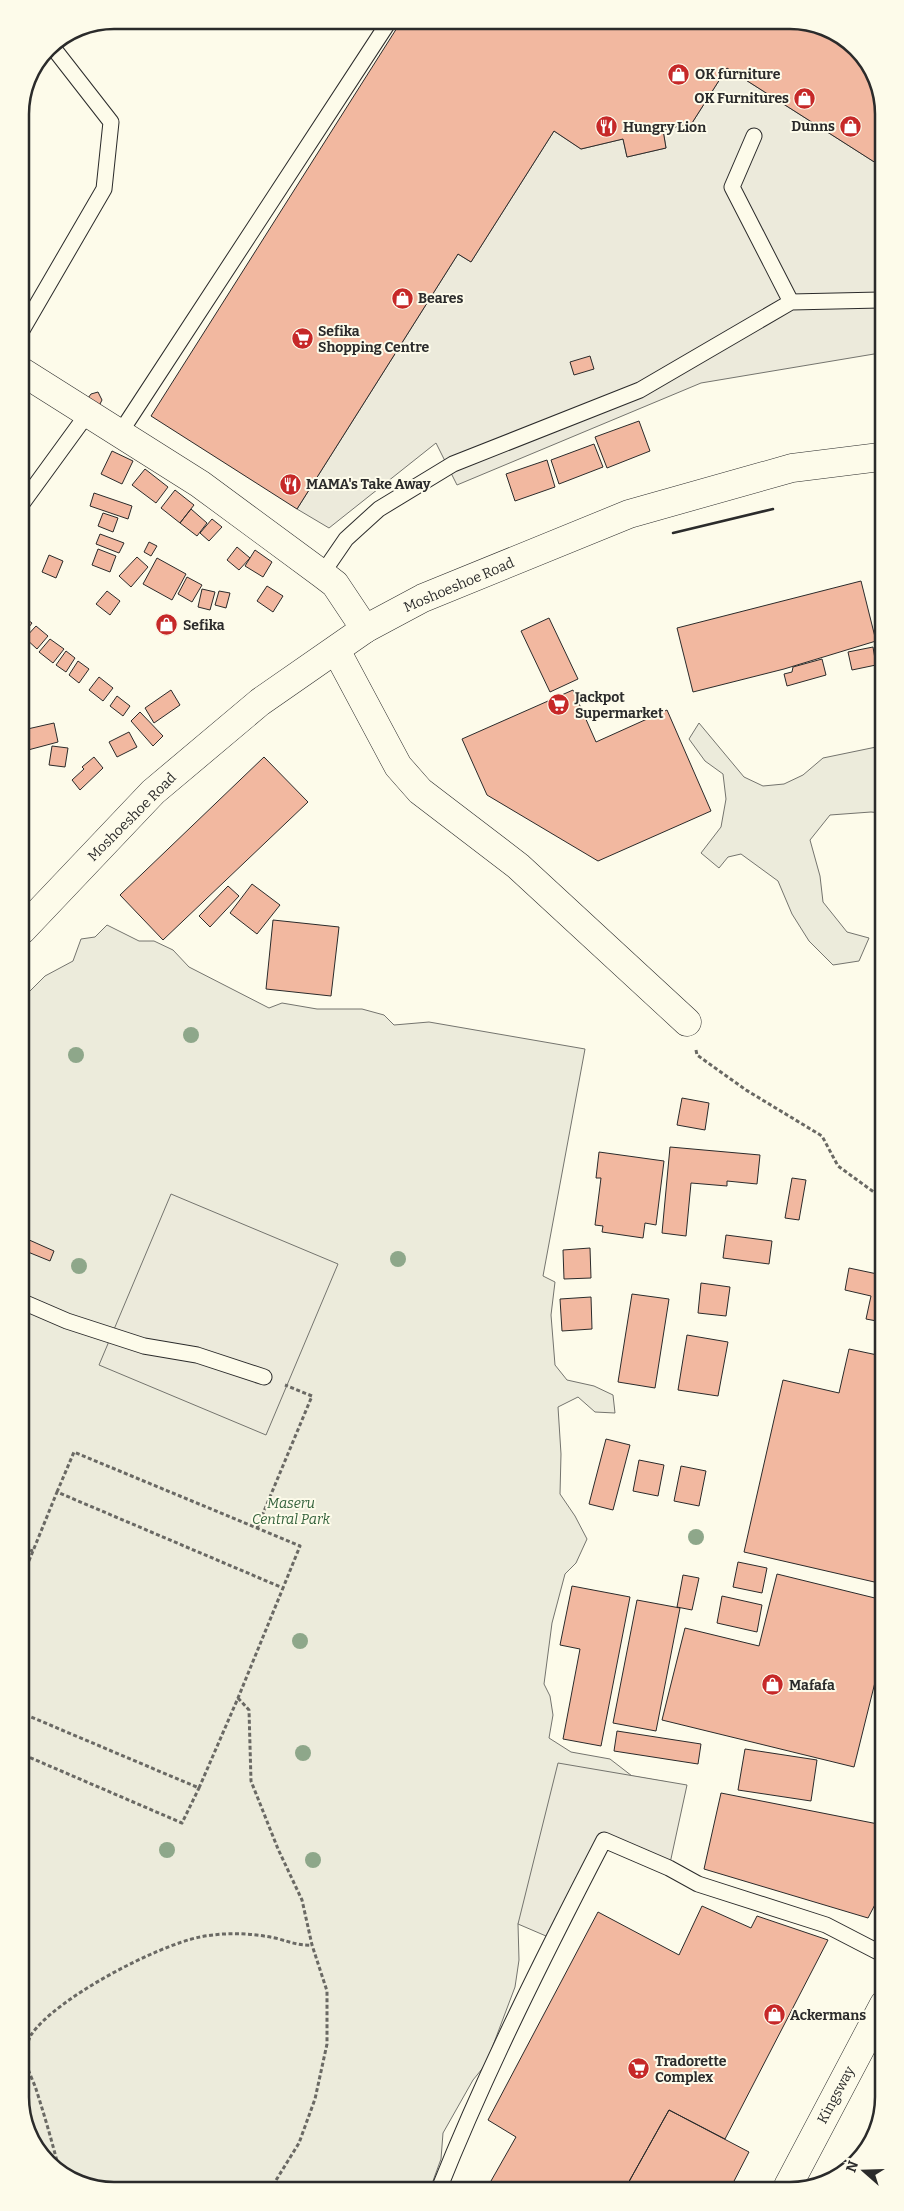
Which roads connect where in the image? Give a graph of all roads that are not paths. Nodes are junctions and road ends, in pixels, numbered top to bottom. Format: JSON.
{"nodes":[{"id":1,"x":384,"y":29,"type":"edge"},
{"id":2,"x":56,"y":52,"type":"edge"},
{"id":3,"x":754,"y":136,"type":"dead end"},
{"id":4,"x":875,"y":300,"type":"edge"},
{"id":5,"x":791,"y":302,"type":"junction"},
{"id":6,"x":29,"y":318,"type":"edge"},
{"id":7,"x":29,"y":377,"type":"edge"},
{"id":8,"x":88,"y":413,"type":"junction"},
{"id":9,"x":120,"y":433,"type":"junction"},
{"id":10,"x":875,"y":457,"type":"edge"},
{"id":11,"x":29,"y":494,"type":"edge"},
{"id":12,"x":322,"y":574,"type":"junction"},
{"id":13,"x":365,"y":629,"type":"junction"},
{"id":14,"x":336,"y":650,"type":"junction"},
{"id":15,"x":29,"y":923,"type":"edge"},
{"id":16,"x":687,"y":1022,"type":"road end"},
{"id":17,"x":29,"y":1305,"type":"edge"},
{"id":18,"x":264,"y":1377,"type":"road end"},
{"id":19,"x":875,"y":1950,"type":"edge"},
{"id":20,"x":875,"y":2021,"type":"edge"},
{"id":21,"x":442,"y":2182,"type":"edge"},
{"id":22,"x":790,"y":2182,"type":"edge"}],
"edges":[{"from":1,"to":9,"type":"lane"},
{"from":2,"to":6,"type":"lane"},
{"from":3,"to":5,"type":"lane"},
{"from":4,"to":5,"type":"lane"},
{"from":5,"to":12,"type":"lane"},
{"from":7,"to":8,"type":"main road"},
{"from":8,"to":9,"type":"main road"},
{"from":8,"to":11,"type":"lane"},
{"from":9,"to":12,"type":"main road"},
{"from":10,"to":13,"type":"main road","name":"Moshoeshoe Road"},
{"from":12,"to":13,"type":"main road"},
{"from":13,"to":14,"type":"main road","name":"Moshoeshoe Road"},
{"from":14,"to":15,"type":"main road","name":"Moshoeshoe Road"},
{"from":14,"to":16,"type":"main road"},
{"from":17,"to":18,"type":"lane"},
{"from":19,"to":21,"type":"lane"},
{"from":20,"to":22,"type":"main road","name":"Kingsway"}]}
